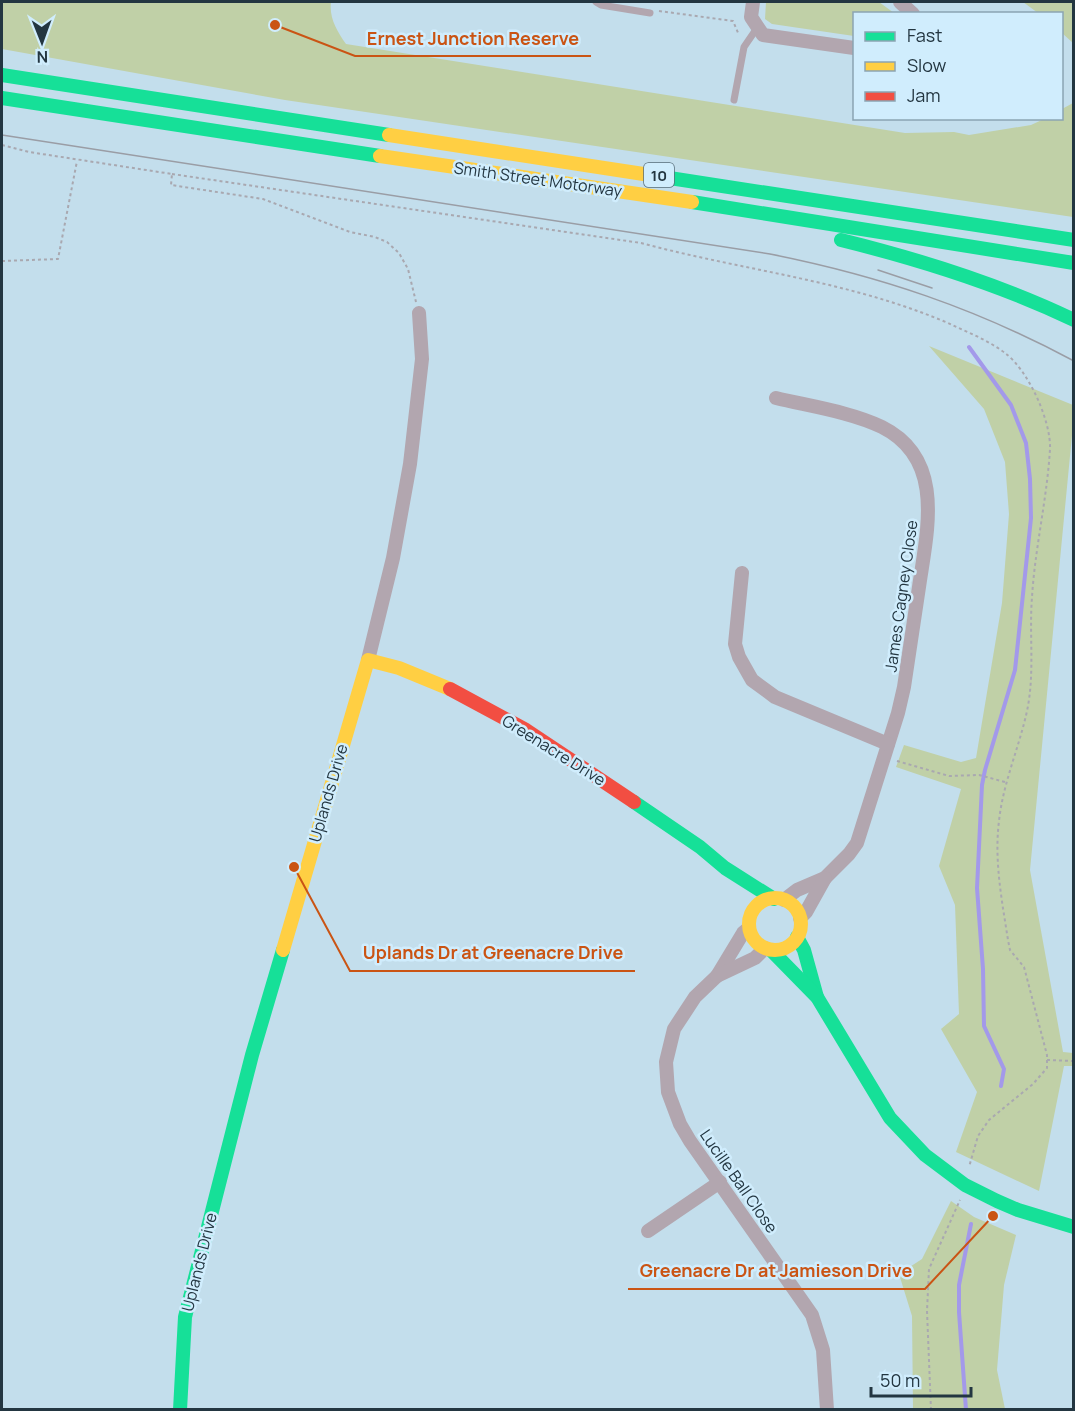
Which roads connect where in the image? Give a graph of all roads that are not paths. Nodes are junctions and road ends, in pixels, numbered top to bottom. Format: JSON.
{"nodes":[{"id":1,"x":596,"y":2,"type":"edge"},
{"id":2,"x":753,"y":2,"type":"edge"},
{"id":3,"x":650,"y":13,"type":"road end"},
{"id":4,"x":757,"y":28,"type":"junction"},
{"id":5,"x":853,"y":48,"type":"edge"},
{"id":6,"x":2,"y":61,"type":"edge"},
{"id":7,"x":2,"y":75,"type":"edge"},
{"id":8,"x":134,"y":96,"type":"junction"},
{"id":9,"x":2,"y":98,"type":"edge"},
{"id":10,"x":734,"y":100,"type":"dead end"},
{"id":11,"x":772,"y":214,"type":"junction"},
{"id":12,"x":1074,"y":240,"type":"edge"},
{"id":13,"x":1074,"y":263,"type":"edge"},
{"id":14,"x":419,"y":313,"type":"road end"},
{"id":15,"x":1074,"y":320,"type":"edge"},
{"id":16,"x":776,"y":398,"type":"dead end"},
{"id":17,"x":742,"y":573,"type":"dead end"},
{"id":18,"x":368,"y":660,"type":"junction"},
{"id":19,"x":886,"y":751,"type":"junction"},
{"id":20,"x":725,"y":868,"type":"junction"},
{"id":21,"x":825,"y":878,"type":"junction"},
{"id":22,"x":779,"y":899,"type":"junction"},
{"id":23,"x":753,"y":912,"type":"junction"},
{"id":24,"x":800,"y":918,"type":"junction"},
{"id":25,"x":749,"y":928,"type":"junction"},
{"id":26,"x":797,"y":937,"type":"junction"},
{"id":27,"x":768,"y":949,"type":"junction"},
{"id":28,"x":717,"y":976,"type":"junction"},
{"id":29,"x":817,"y":997,"type":"junction"},
{"id":30,"x":720,"y":1182,"type":"junction"},
{"id":31,"x":1074,"y":1227,"type":"edge"},
{"id":32,"x":648,"y":1231,"type":"dead end"},
{"id":33,"x":180,"y":1410,"type":"edge"},
{"id":34,"x":827,"y":1410,"type":"edge"}],
"edges":[{"from":1,"to":3,"type":"lane"},
{"from":2,"to":4,"type":"street"},
{"from":4,"to":5,"type":"street"},
{"from":4,"to":10,"type":"lane"},
{"from":6,"to":8,"type":"main road"},
{"from":7,"to":8,"type":"main road","name":"Smith Street Motorway","number":"10"},
{"from":8,"to":12,"type":"main road","name":"Smith Street Motorway","number":"10"},
{"from":9,"to":11,"type":"main road","name":"Smith Street Motorway","number":"10"},
{"from":11,"to":13,"type":"main road","name":"Smith Street Motorway","number":"10"},
{"from":11,"to":15,"type":"main road"},
{"from":14,"to":18,"type":"street","name":"Uplands Drive"},
{"from":16,"to":19,"type":"street","name":"James Cagney Close"},
{"from":17,"to":19,"type":"street"},
{"from":18,"to":20,"type":"main road","name":"Greenacre Drive"},
{"from":18,"to":33,"type":"main road","name":"Uplands Drive"},
{"from":19,"to":21,"type":"street","name":"James Cagney Close"},
{"from":20,"to":22,"type":"main road","name":"Greenacre Drive"},
{"from":20,"to":23,"type":"main road","name":"Greenacre Drive"},
{"from":21,"to":22,"type":"street","name":"James Cagney Close"},
{"from":21,"to":24,"type":"street","name":"James Cagney Close"},
{"from":22,"to":23,"type":"main road"},
{"from":22,"to":24,"type":"main road"},
{"from":23,"to":25,"type":"main road"},
{"from":24,"to":26,"type":"main road"},
{"from":25,"to":27,"type":"main road"},
{"from":25,"to":28,"type":"street","name":"Lucille Ball Close"},
{"from":26,"to":27,"type":"main road"},
{"from":26,"to":29,"type":"main road"},
{"from":27,"to":28,"type":"street","name":"Lucille Ball Close"},
{"from":27,"to":29,"type":"main road"},
{"from":28,"to":30,"type":"street","name":"Lucille Ball Close"},
{"from":29,"to":31,"type":"main road"},
{"from":30,"to":32,"type":"street"},
{"from":30,"to":34,"type":"street","name":"Lucille Ball Close"}]}
